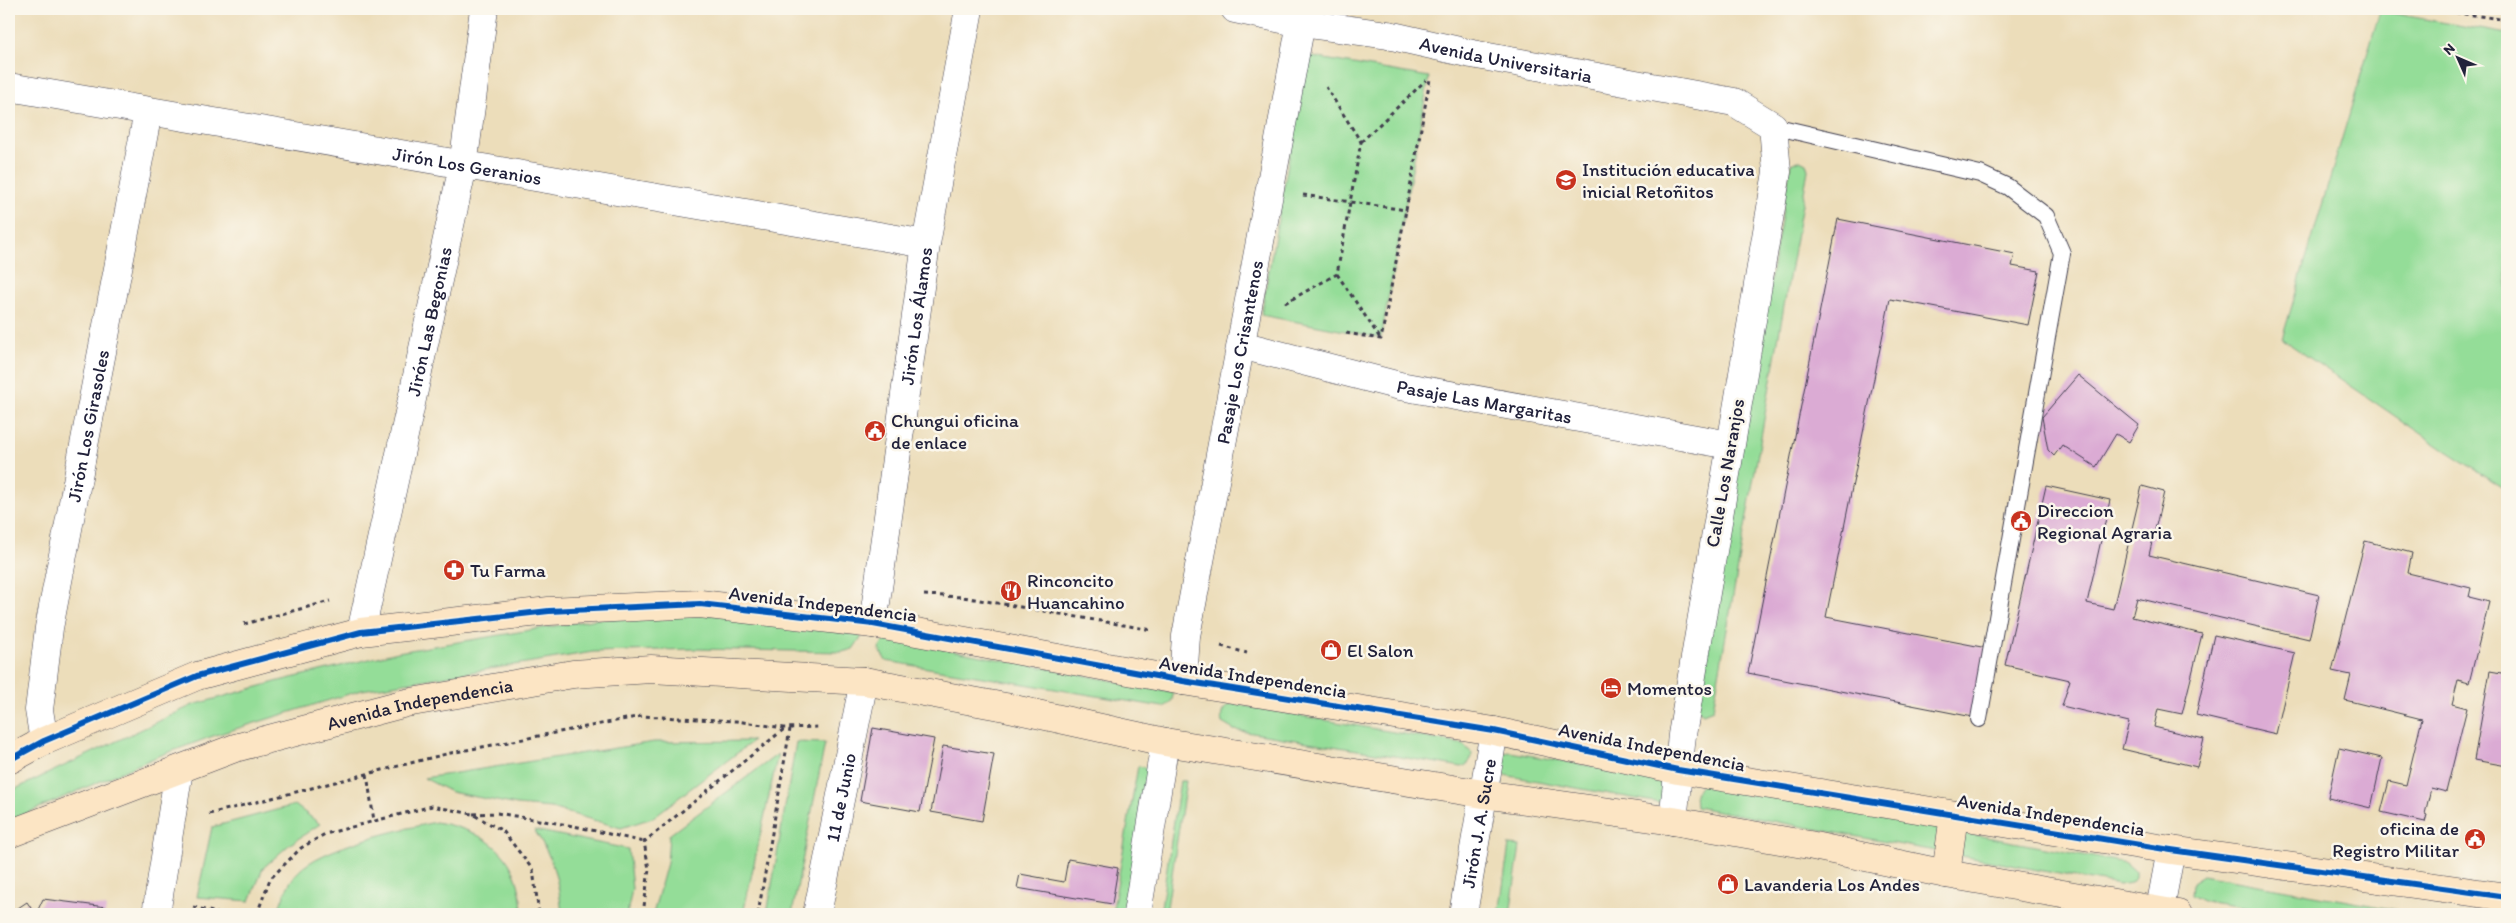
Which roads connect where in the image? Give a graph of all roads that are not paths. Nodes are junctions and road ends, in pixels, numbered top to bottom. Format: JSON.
{"nodes":[{"id":1,"x":484,"y":9,"type":"edge"},
{"id":2,"x":970,"y":9,"type":"edge"},
{"id":3,"x":1235,"y":9,"type":"edge"},
{"id":4,"x":1301,"y":23,"type":"junction"},
{"id":5,"x":9,"y":87,"type":"edge"},
{"id":6,"x":148,"y":112,"type":"junction"},
{"id":7,"x":1772,"y":126,"type":"junction"},
{"id":8,"x":463,"y":166,"type":"junction"},
{"id":9,"x":926,"y":244,"type":"junction"},
{"id":10,"x":1241,"y":345,"type":"junction"},
{"id":11,"x":1730,"y":445,"type":"junction"},
{"id":12,"x":873,"y":624,"type":"junction"},
{"id":13,"x":361,"y":632,"type":"junction"},
{"id":14,"x":864,"y":681,"type":"junction"},
{"id":15,"x":1183,"y":681,"type":"junction"},
{"id":16,"x":1979,"y":719,"type":"dead end"},
{"id":17,"x":1494,"y":731,"type":"junction"},
{"id":18,"x":44,"y":740,"type":"junction"},
{"id":19,"x":1165,"y":742,"type":"junction"},
{"id":20,"x":9,"y":760,"type":"edge"},
{"id":21,"x":179,"y":770,"type":"junction"},
{"id":22,"x":1678,"y":770,"type":"junction"},
{"id":23,"x":1483,"y":794,"type":"junction"},
{"id":24,"x":1954,"y":814,"type":"junction"},
{"id":25,"x":1673,"y":821,"type":"junction"},
{"id":26,"x":9,"y":834,"type":"edge"},
{"id":27,"x":2170,"y":850,"type":"junction"},
{"id":28,"x":1946,"y":874,"type":"junction"},
{"id":29,"x":2504,"y":903,"type":"edge"},
{"id":30,"x":2165,"y":913,"type":"edge"},
{"id":31,"x":156,"y":914,"type":"edge"},
{"id":32,"x":817,"y":914,"type":"edge"},
{"id":33,"x":1137,"y":914,"type":"edge"},
{"id":34,"x":1463,"y":914,"type":"edge"}],
"edges":[{"from":1,"to":8,"type":"street","name":"Jirón Las Begonias"},
{"from":2,"to":9,"type":"street","name":"Jirón Los Álamos"},
{"from":3,"to":4,"type":"street","name":"Avenida Universitaria"},
{"from":4,"to":7,"type":"street","name":"Avenida Universitaria"},
{"from":4,"to":10,"type":"street","name":"Pasaje Los Crisantenos"},
{"from":5,"to":6,"type":"street","name":"Jirón Los Geranios"},
{"from":6,"to":8,"type":"street","name":"Jirón Los Geranios"},
{"from":6,"to":18,"type":"street","name":"Jirón Los Girasoles"},
{"from":7,"to":11,"type":"street","name":"Calle Los Naranjos"},
{"from":7,"to":16,"type":"lane"},
{"from":8,"to":9,"type":"street","name":"Jirón Los Geranios"},
{"from":8,"to":13,"type":"street","name":"Jirón Las Begonias"},
{"from":9,"to":12,"type":"street","name":"Jirón Los Álamos"},
{"from":10,"to":11,"type":"street","name":"Pasaje Las Margaritas"},
{"from":10,"to":15,"type":"street","name":"Pasaje Los Crisantenos"},
{"from":11,"to":22,"type":"street","name":"Calle Los Naranjos"},
{"from":12,"to":13,"type":"street","name":"Avenida Independencia"},
{"from":12,"to":15,"type":"street","name":"Avenida Independencia"},
{"from":13,"to":18,"type":"street","name":"Avenida Independencia"},
{"from":14,"to":19,"type":"street","name":"Avenida Independencia"},
{"from":14,"to":21,"type":"street","name":"Avenida Independencia"},
{"from":14,"to":32,"type":"street","name":"11 de Junio"},
{"from":15,"to":17,"type":"street","name":"Avenida Independencia"},
{"from":17,"to":22,"type":"street","name":"Avenida Independencia"},
{"from":17,"to":23,"type":"street","name":"Jirón J. A. Sucre"},
{"from":18,"to":20,"type":"street","name":"Avenida Independencia"},
{"from":19,"to":23,"type":"street","name":"Avenida Independencia"},
{"from":19,"to":33,"type":"street"},
{"from":21,"to":26,"type":"street","name":"Avenida Independencia"},
{"from":21,"to":31,"type":"street"},
{"from":22,"to":24,"type":"street","name":"Avenida Independencia"},
{"from":22,"to":25,"type":"street","name":"Calle Los Naranjos"},
{"from":23,"to":25,"type":"street","name":"Avenida Independencia"},
{"from":23,"to":34,"type":"street","name":"Jirón J. A. Sucre"},
{"from":24,"to":27,"type":"street","name":"Avenida Independencia"},
{"from":24,"to":28,"type":"street"},
{"from":25,"to":28,"type":"street","name":"Avenida Independencia"},
{"from":27,"to":29,"type":"street","name":"Avenida Independencia"},
{"from":27,"to":30,"type":"street"},
{"from":28,"to":30,"type":"street","name":"Avenida Independencia"}]}
